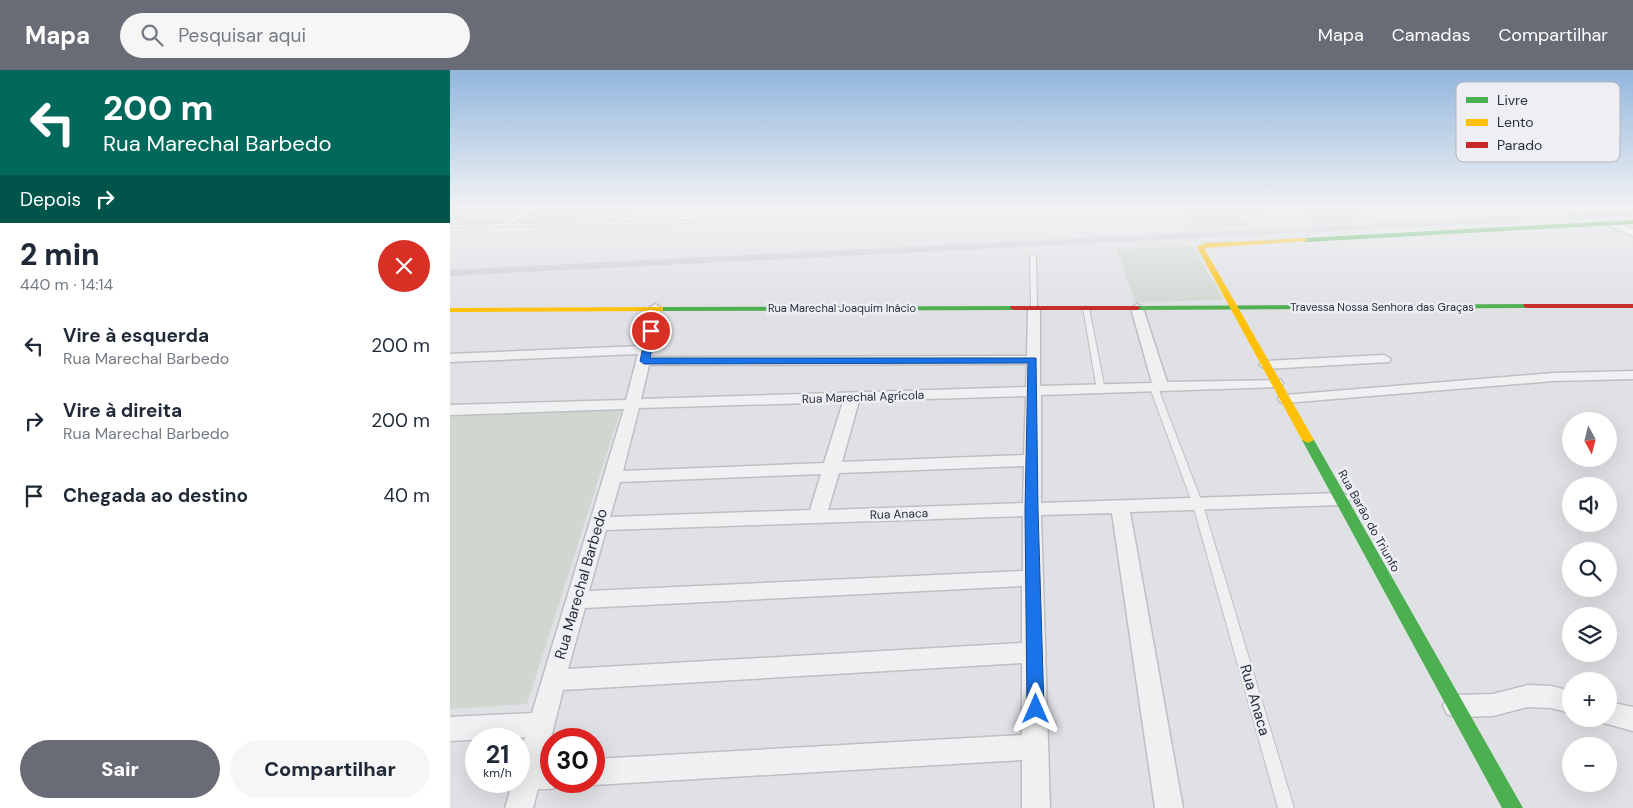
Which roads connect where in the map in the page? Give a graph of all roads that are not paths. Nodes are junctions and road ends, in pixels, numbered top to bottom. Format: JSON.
{"nodes":[{"id":1,"x":1272,"y":241,"type":"edge"},
{"id":2,"x":1032,"y":256,"type":"dead end"},
{"id":3,"x":1633,"y":306,"type":"edge"},
{"id":4,"x":655,"y":308,"type":"junction"},
{"id":5,"x":1034,"y":308,"type":"junction"},
{"id":6,"x":1086,"y":308,"type":"junction"},
{"id":7,"x":1137,"y":308,"type":"junction"},
{"id":8,"x":1234,"y":308,"type":"junction"},
{"id":9,"x":450,"y":310,"type":"edge"},
{"id":10,"x":646,"y":356,"type":"junction"},
{"id":11,"x":450,"y":358,"type":"edge"},
{"id":12,"x":1384,"y":359,"type":"dead end"},
{"id":13,"x":1033,"y":360,"type":"junction"},
{"id":14,"x":1266,"y":365,"type":"junction"},
{"id":15,"x":1633,"y":375,"type":"edge"},
{"id":16,"x":1276,"y":383,"type":"junction"},
{"id":17,"x":1157,"y":387,"type":"junction"},
{"id":18,"x":1101,"y":390,"type":"junction"},
{"id":19,"x":1033,"y":392,"type":"junction"},
{"id":20,"x":852,"y":398,"type":"junction"},
{"id":21,"x":1285,"y":400,"type":"junction"},
{"id":22,"x":632,"y":404,"type":"junction"},
{"id":23,"x":450,"y":410,"type":"edge"},
{"id":24,"x":1033,"y":460,"type":"junction"},
{"id":25,"x":832,"y":469,"type":"junction"},
{"id":26,"x":612,"y":477,"type":"junction"},
{"id":27,"x":1341,"y":500,"type":"junction"},
{"id":28,"x":1198,"y":505,"type":"junction"},
{"id":29,"x":1120,"y":506,"type":"junction"},
{"id":30,"x":1032,"y":510,"type":"junction"},
{"id":31,"x":817,"y":517,"type":"junction"},
{"id":32,"x":599,"y":524,"type":"junction"},
{"id":33,"x":1033,"y":578,"type":"junction"},
{"id":34,"x":577,"y":600,"type":"junction"},
{"id":35,"x":1035,"y":652,"type":"junction"},
{"id":36,"x":553,"y":680,"type":"junction"},
{"id":37,"x":1562,"y":700,"type":"edge"},
{"id":38,"x":1456,"y":706,"type":"junction"},
{"id":39,"x":1617,"y":716,"type":"edge"},
{"id":40,"x":1633,"y":719,"type":"edge"},
{"id":41,"x":542,"y":724,"type":"junction"},
{"id":42,"x":542,"y":728,"type":"edge"},
{"id":43,"x":450,"y":729,"type":"edge"},
{"id":44,"x":1036,"y":747,"type":"junction"},
{"id":45,"x":605,"y":771,"type":"edge"},
{"id":46,"x":540,"y":775,"type":"edge"},
{"id":47,"x":519,"y":808,"type":"edge"},
{"id":48,"x":1036,"y":808,"type":"edge"},
{"id":49,"x":1169,"y":808,"type":"edge"},
{"id":50,"x":1286,"y":808,"type":"edge"},
{"id":51,"x":1513,"y":808,"type":"edge"}],
"edges":[{"from":1,"to":8,"type":"street","name":"Rua Barão do Triunfo"},
{"from":2,"to":5,"type":"lane"},
{"from":3,"to":8,"type":"street","name":"Travessa Nossa Senhora das Graças"},
{"from":4,"to":5,"type":"street","name":"Rua Marechal Joaquim Inácio"},
{"from":4,"to":9,"type":"street","name":"Rua Marechal Joaquim Inácio"},
{"from":4,"to":10,"type":"street","name":"Rua Marechal Barbedo"},
{"from":5,"to":6,"type":"street","name":"Rua Marechal Joaquim Inácio"},
{"from":5,"to":13,"type":"street"},
{"from":6,"to":7,"type":"street","name":"Rua Marechal Joaquim Inácio"},
{"from":6,"to":18,"type":"lane"},
{"from":7,"to":8,"type":"street","name":"Rua Marechal Joaquim Inácio"},
{"from":7,"to":17,"type":"street"},
{"from":8,"to":14,"type":"street","name":"Rua Barão do Triunfo"},
{"from":10,"to":11,"type":"street"},
{"from":10,"to":13,"type":"street"},
{"from":10,"to":22,"type":"street","name":"Rua Marechal Barbedo"},
{"from":12,"to":14,"type":"street"},
{"from":13,"to":19,"type":"street"},
{"from":14,"to":16,"type":"street","name":"Rua Barão do Triunfo"},
{"from":15,"to":21,"type":"street"},
{"from":16,"to":17,"type":"street","name":"Rua Marechal Agrícola"},
{"from":16,"to":21,"type":"street","name":"Rua Barão do Triunfo"},
{"from":17,"to":18,"type":"street","name":"Rua Marechal Agrícola"},
{"from":17,"to":28,"type":"lane"},
{"from":18,"to":19,"type":"street","name":"Rua Marechal Agrícola"},
{"from":19,"to":20,"type":"street","name":"Rua Marechal Agrícola"},
{"from":19,"to":24,"type":"street"},
{"from":20,"to":22,"type":"street","name":"Rua Marechal Agrícola"},
{"from":20,"to":25,"type":"street"},
{"from":21,"to":27,"type":"street","name":"Rua Barão do Triunfo"},
{"from":22,"to":23,"type":"street","name":"Rua Marechal Agrícola"},
{"from":22,"to":26,"type":"street","name":"Rua Marechal Barbedo"},
{"from":24,"to":25,"type":"street"},
{"from":24,"to":30,"type":"street"},
{"from":25,"to":26,"type":"street"},
{"from":25,"to":31,"type":"street"},
{"from":26,"to":32,"type":"street","name":"Rua Marechal Barbedo"},
{"from":27,"to":28,"type":"street","name":"Rua Anaca"},
{"from":27,"to":38,"type":"street","name":"Rua Barão do Triunfo"},
{"from":28,"to":29,"type":"street","name":"Rua Anaca"},
{"from":28,"to":50,"type":"lane","name":"Rua Anaca"},
{"from":29,"to":30,"type":"street","name":"Rua Anaca"},
{"from":29,"to":49,"type":"street"},
{"from":30,"to":31,"type":"street","name":"Rua Anaca"},
{"from":30,"to":33,"type":"street"},
{"from":31,"to":32,"type":"street","name":"Rua Anaca"},
{"from":32,"to":34,"type":"street","name":"Rua Marechal Barbedo"},
{"from":33,"to":34,"type":"street"},
{"from":33,"to":35,"type":"street"},
{"from":34,"to":36,"type":"street","name":"Rua Marechal Barbedo"},
{"from":35,"to":36,"type":"street"},
{"from":35,"to":44,"type":"street"},
{"from":36,"to":41,"type":"street","name":"Rua Marechal Barbedo"},
{"from":37,"to":38,"type":"street"},
{"from":38,"to":51,"type":"street","name":"Rua Barão do Triunfo"},
{"from":39,"to":40,"type":"street"},
{"from":41,"to":42,"type":"street","name":"Rua Marechal Barbedo"},
{"from":41,"to":43,"type":"street"},
{"from":44,"to":45,"type":"street"},
{"from":44,"to":48,"type":"street"},
{"from":46,"to":47,"type":"street","name":"Rua Marechal Barbedo"}]}
